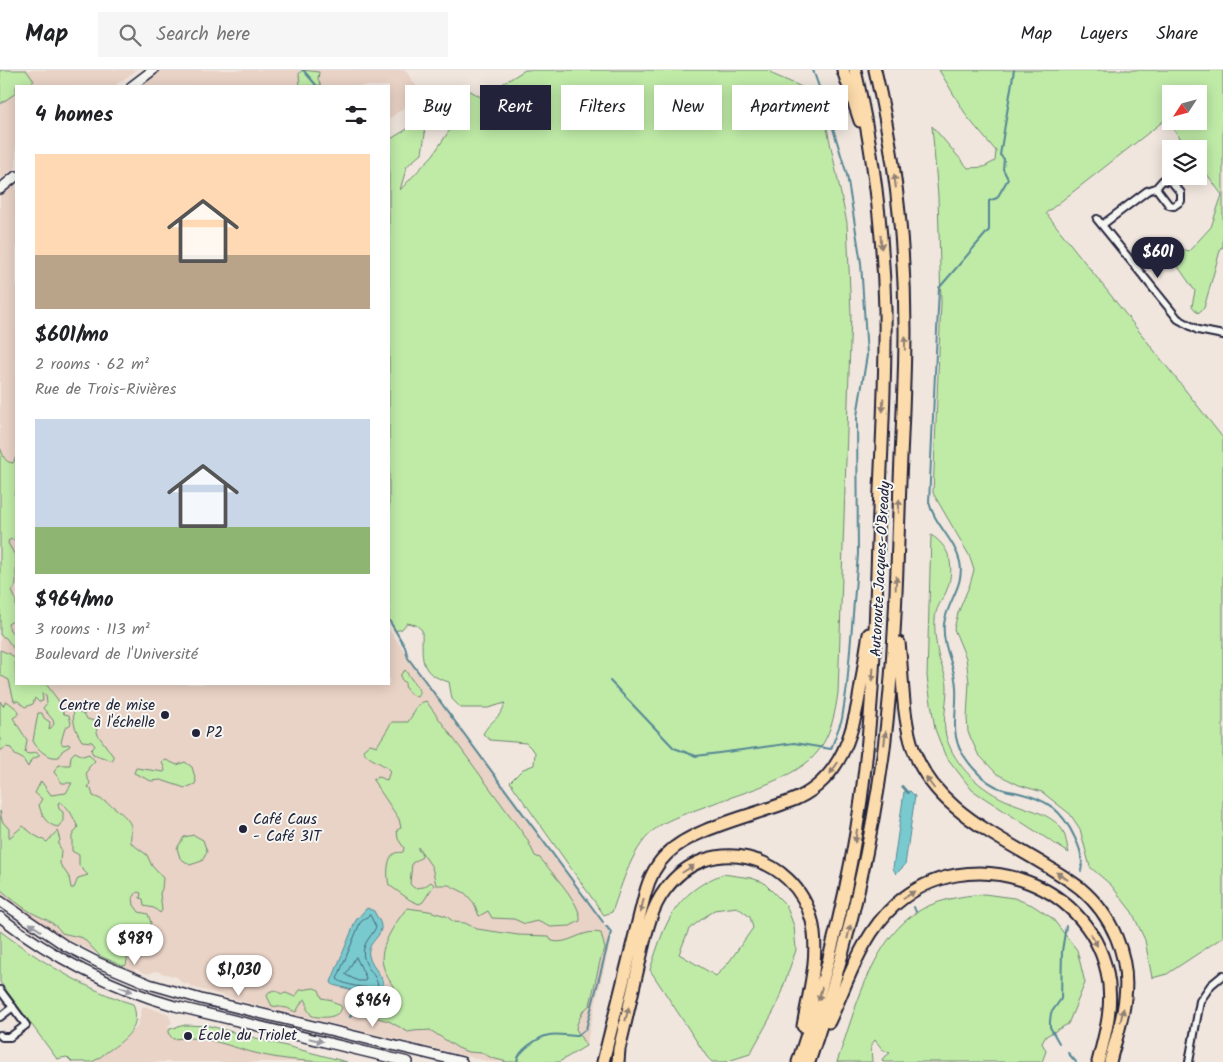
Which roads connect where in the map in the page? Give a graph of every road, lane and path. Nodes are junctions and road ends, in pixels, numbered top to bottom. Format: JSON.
{"nodes":[{"id":1,"x":153,"y":70,"type":"edge"},
{"id":2,"x":843,"y":70,"type":"edge"},
{"id":3,"x":855,"y":70,"type":"edge"},
{"id":4,"x":875,"y":72,"type":"edge"},
{"id":5,"x":133,"y":85,"type":"edge"},
{"id":6,"x":872,"y":158,"type":"junction"},
{"id":7,"x":15,"y":177,"type":"edge"},
{"id":8,"x":1156,"y":188,"type":"junction"},
{"id":9,"x":0,"y":189,"type":"edge"},
{"id":10,"x":1097,"y":219,"type":"dead end"},
{"id":11,"x":1102,"y":225,"type":"junction"},
{"id":12,"x":1223,"y":335,"type":"edge"},
{"id":13,"x":876,"y":591,"type":"junction"},
{"id":14,"x":895,"y":612,"type":"junction"},
{"id":15,"x":0,"y":901,"type":"edge"},
{"id":16,"x":0,"y":917,"type":"edge"},
{"id":17,"x":1223,"y":975,"type":"edge"},
{"id":18,"x":0,"y":990,"type":"edge"},
{"id":19,"x":13,"y":1007,"type":"junction"},
{"id":20,"x":0,"y":1017,"type":"edge"},
{"id":21,"x":0,"y":1035,"type":"edge"},
{"id":22,"x":408,"y":1062,"type":"edge"},
{"id":23,"x":462,"y":1062,"type":"edge"},
{"id":24,"x":603,"y":1062,"type":"edge"},
{"id":25,"x":618,"y":1062,"type":"edge"},
{"id":26,"x":797,"y":1062,"type":"edge"},
{"id":27,"x":809,"y":1062,"type":"edge"},
{"id":28,"x":1098,"y":1062,"type":"edge"},
{"id":29,"x":1110,"y":1062,"type":"edge"},
{"id":30,"x":1189,"y":1062,"type":"edge"}],
"edges":[{"from":1,"to":5,"type":"main road"},
{"from":2,"to":6,"type":"highway"},
{"from":3,"to":6,"type":"highway","name":"Autoroute Jacques-O'Bready"},
{"from":14,"to":4,"type":"highway","name":"Autoroute Jacques-O'Bready","one_way":true},
{"from":6,"to":13,"type":"highway","name":"Autoroute Jacques-O'Bready","one_way":true},
{"from":7,"to":9,"type":"main road"},
{"from":8,"to":8,"type":"street"},
{"from":8,"to":11,"type":"street"},
{"from":10,"to":11,"type":"street"},
{"from":11,"to":12,"type":"street"},
{"from":13,"to":24,"type":"highway","one_way":true},
{"from":13,"to":26,"type":"highway","name":"Autoroute Jacques-O'Bready","one_way":true},
{"from":27,"to":14,"type":"highway","name":"Autoroute Jacques-O'Bready","one_way":true},
{"from":29,"to":14,"type":"highway","one_way":true},
{"from":23,"to":15,"type":"main road","one_way":true},
{"from":16,"to":22,"type":"main road","one_way":true},
{"from":17,"to":30,"type":"street"},
{"from":18,"to":19,"type":"street"},
{"from":19,"to":20,"type":"street"},
{"from":19,"to":21,"type":"street"},
{"from":25,"to":26,"type":"highway","one_way":true},
{"from":27,"to":28,"type":"highway","one_way":true}]}
